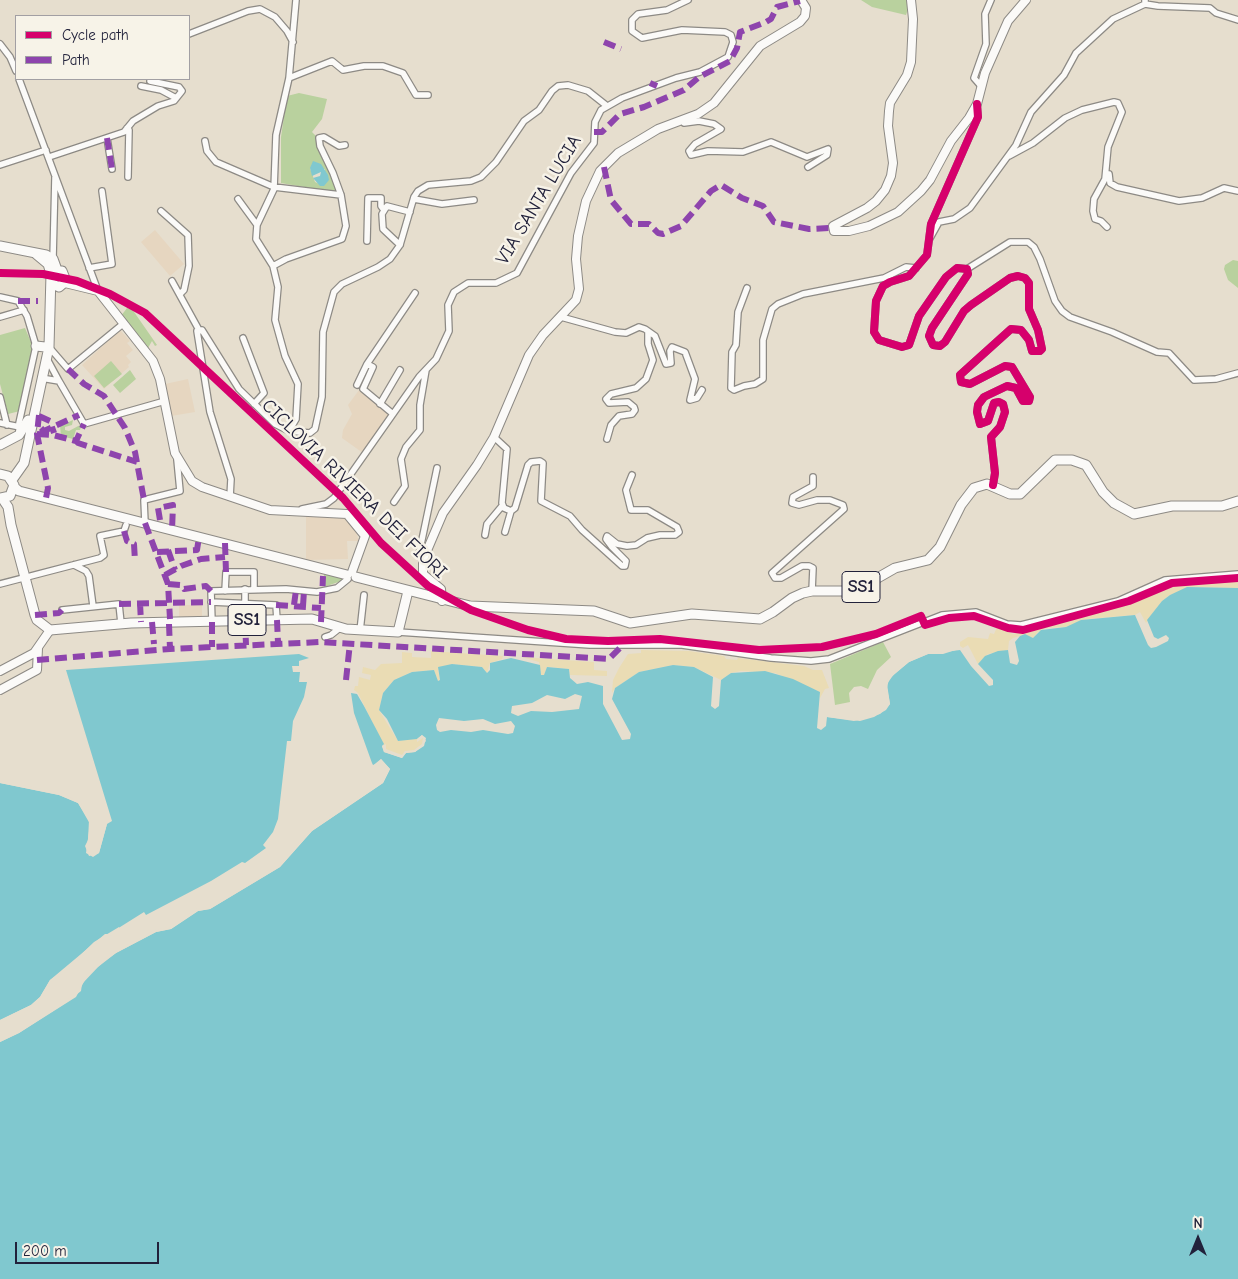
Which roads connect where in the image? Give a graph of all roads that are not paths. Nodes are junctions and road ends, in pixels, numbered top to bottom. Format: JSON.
{"nodes":[{"id":1,"x":296,"y":0,"type":"edge"},
{"id":2,"x":688,"y":0,"type":"edge"},
{"id":3,"x":801,"y":0,"type":"edge"},
{"id":4,"x":911,"y":0,"type":"edge"},
{"id":5,"x":991,"y":0,"type":"edge"},
{"id":6,"x":1026,"y":0,"type":"edge"},
{"id":7,"x":1145,"y":2,"type":"edge"},
{"id":8,"x":1238,"y":20,"type":"edge"},
{"id":9,"x":190,"y":34,"type":"edge"},
{"id":10,"x":0,"y":44,"type":"edge"},
{"id":11,"x":294,"y":44,"type":"junction"},
{"id":12,"x":15,"y":69,"type":"edge"},
{"id":13,"x":289,"y":78,"type":"junction"},
{"id":14,"x":19,"y":80,"type":"edge"},
{"id":15,"x":150,"y":81,"type":"dead end"},
{"id":16,"x":141,"y":86,"type":"dead end"},
{"id":17,"x":981,"y":86,"type":"junction"},
{"id":18,"x":428,"y":95,"type":"dead end"},
{"id":19,"x":176,"y":98,"type":"junction"},
{"id":20,"x":977,"y":104,"type":"junction"},
{"id":21,"x":607,"y":106,"type":"junction"},
{"id":22,"x":667,"y":125,"type":"junction"},
{"id":23,"x":127,"y":128,"type":"junction"},
{"id":24,"x":108,"y":138,"type":"junction"},
{"id":25,"x":205,"y":141,"type":"dead end"},
{"id":26,"x":345,"y":145,"type":"dead end"},
{"id":27,"x":46,"y":150,"type":"junction"},
{"id":28,"x":49,"y":157,"type":"junction"},
{"id":29,"x":1008,"y":157,"type":"junction"},
{"id":30,"x":1106,"y":164,"type":"junction"},
{"id":31,"x":0,"y":165,"type":"edge"},
{"id":32,"x":808,"y":168,"type":"dead end"},
{"id":33,"x":112,"y":169,"type":"dead end"},
{"id":34,"x":55,"y":172,"type":"junction"},
{"id":35,"x":128,"y":177,"type":"dead end"},
{"id":36,"x":274,"y":187,"type":"junction"},
{"id":37,"x":102,"y":191,"type":"dead end"},
{"id":38,"x":1238,"y":191,"type":"edge"},
{"id":39,"x":341,"y":195,"type":"junction"},
{"id":40,"x":238,"y":199,"type":"dead end"},
{"id":41,"x":414,"y":199,"type":"junction"},
{"id":42,"x":474,"y":200,"type":"dead end"},
{"id":43,"x":384,"y":210,"type":"junction"},
{"id":44,"x":161,"y":211,"type":"dead end"},
{"id":45,"x":410,"y":212,"type":"junction"},
{"id":46,"x":256,"y":225,"type":"junction"},
{"id":47,"x":1107,"y":227,"type":"dead end"},
{"id":48,"x":367,"y":240,"type":"dead end"},
{"id":49,"x":929,"y":240,"type":"junction"},
{"id":50,"x":400,"y":245,"type":"junction"},
{"id":51,"x":0,"y":246,"type":"edge"},
{"id":52,"x":36,"y":254,"type":"junction"},
{"id":53,"x":53,"y":259,"type":"junction"},
{"id":54,"x":273,"y":266,"type":"junction"},
{"id":55,"x":89,"y":268,"type":"junction"},
{"id":56,"x":916,"y":268,"type":"junction"},
{"id":57,"x":967,"y":270,"type":"junction"},
{"id":58,"x":54,"y":278,"type":"junction"},
{"id":59,"x":172,"y":281,"type":"dead end"},
{"id":60,"x":65,"y":283,"type":"junction"},
{"id":61,"x":747,"y":288,"type":"dead end"},
{"id":62,"x":98,"y":291,"type":"junction"},
{"id":63,"x":415,"y":292,"type":"dead end"},
{"id":64,"x":180,"y":293,"type":"junction"},
{"id":65,"x":0,"y":296,"type":"edge"},
{"id":66,"x":24,"y":310,"type":"junction"},
{"id":67,"x":0,"y":317,"type":"edge"},
{"id":68,"x":561,"y":317,"type":"junction"},
{"id":69,"x":124,"y":322,"type":"junction"},
{"id":70,"x":199,"y":330,"type":"junction"},
{"id":71,"x":648,"y":332,"type":"junction"},
{"id":72,"x":242,"y":338,"type":"dead end"},
{"id":73,"x":45,"y":344,"type":"junction"},
{"id":74,"x":46,"y":357,"type":"junction"},
{"id":75,"x":367,"y":364,"type":"junction"},
{"id":76,"x":400,"y":370,"type":"dead end"},
{"id":77,"x":426,"y":370,"type":"junction"},
{"id":78,"x":1238,"y":373,"type":"edge"},
{"id":79,"x":42,"y":378,"type":"junction"},
{"id":80,"x":59,"y":381,"type":"junction"},
{"id":81,"x":357,"y":385,"type":"dead end"},
{"id":82,"x":702,"y":390,"type":"dead end"},
{"id":83,"x":0,"y":397,"type":"edge"},
{"id":84,"x":165,"y":401,"type":"junction"},
{"id":85,"x":254,"y":404,"type":"junction"},
{"id":86,"x":380,"y":404,"type":"junction"},
{"id":87,"x":393,"y":414,"type":"junction"},
{"id":88,"x":0,"y":423,"type":"edge"},
{"id":89,"x":7,"y":425,"type":"junction"},
{"id":90,"x":23,"y":427,"type":"junction"},
{"id":91,"x":290,"y":429,"type":"junction"},
{"id":92,"x":494,"y":437,"type":"junction"},
{"id":93,"x":607,"y":438,"type":"dead end"},
{"id":94,"x":0,"y":445,"type":"edge"},
{"id":95,"x":25,"y":455,"type":"junction"},
{"id":96,"x":177,"y":460,"type":"junction"},
{"id":97,"x":437,"y":468,"type":"dead end"},
{"id":98,"x":0,"y":474,"type":"edge"},
{"id":99,"x":632,"y":475,"type":"dead end"},
{"id":100,"x":813,"y":477,"type":"dead end"},
{"id":101,"x":13,"y":484,"type":"junction"},
{"id":102,"x":993,"y":485,"type":"junction"},
{"id":103,"x":230,"y":497,"type":"junction"},
{"id":104,"x":1,"y":498,"type":"edge"},
{"id":105,"x":1238,"y":501,"type":"edge"},
{"id":106,"x":394,"y":502,"type":"dead end"},
{"id":107,"x":502,"y":506,"type":"junction"},
{"id":108,"x":511,"y":511,"type":"junction"},
{"id":109,"x":295,"y":512,"type":"junction"},
{"id":110,"x":127,"y":522,"type":"junction"},
{"id":111,"x":145,"y":523,"type":"junction"},
{"id":112,"x":505,"y":532,"type":"dead end"},
{"id":113,"x":485,"y":535,"type":"dead end"},
{"id":114,"x":423,"y":560,"type":"junction"},
{"id":115,"x":74,"y":566,"type":"junction"},
{"id":116,"x":1238,"y":574,"type":"edge"},
{"id":117,"x":351,"y":576,"type":"junction"},
{"id":118,"x":25,"y":578,"type":"junction"},
{"id":119,"x":0,"y":584,"type":"edge"},
{"id":120,"x":254,"y":589,"type":"junction"},
{"id":121,"x":244,"y":590,"type":"junction"},
{"id":122,"x":225,"y":591,"type":"junction"},
{"id":123,"x":408,"y":591,"type":"junction"},
{"id":124,"x":812,"y":591,"type":"junction"},
{"id":125,"x":364,"y":595,"type":"dead end"},
{"id":126,"x":442,"y":600,"type":"junction"},
{"id":127,"x":211,"y":602,"type":"junction"},
{"id":128,"x":245,"y":603,"type":"junction"},
{"id":129,"x":93,"y":606,"type":"junction"},
{"id":130,"x":62,"y":610,"type":"dead end"},
{"id":131,"x":245,"y":620,"type":"junction"},
{"id":132,"x":277,"y":620,"type":"junction"},
{"id":133,"x":212,"y":622,"type":"junction"},
{"id":134,"x":323,"y":623,"type":"junction"},
{"id":135,"x":121,"y":624,"type":"junction"},
{"id":136,"x":341,"y":627,"type":"junction"},
{"id":137,"x":50,"y":630,"type":"junction"},
{"id":138,"x":360,"y":631,"type":"junction"},
{"id":139,"x":398,"y":632,"type":"junction"},
{"id":140,"x":325,"y":637,"type":"junction"},
{"id":141,"x":320,"y":642,"type":"dead end"},
{"id":142,"x":38,"y":648,"type":"junction"},
{"id":143,"x":1,"y":670,"type":"edge"},
{"id":144,"x":0,"y":690,"type":"edge"}],
"edges":[{"from":1,"to":11,"type":"street"},
{"from":2,"to":21,"type":"street"},
{"from":3,"to":22,"type":"main road"},
{"from":4,"to":20,"type":"main road"},
{"from":5,"to":17,"type":"street"},
{"from":6,"to":17,"type":"main road"},
{"from":7,"to":8,"type":"street"},
{"from":7,"to":29,"type":"street"},
{"from":9,"to":11,"type":"street"},
{"from":10,"to":12,"type":"street"},
{"from":11,"to":13,"type":"street"},
{"from":13,"to":18,"type":"street"},
{"from":13,"to":36,"type":"street"},
{"from":14,"to":27,"type":"street"},
{"from":15,"to":19,"type":"street"},
{"from":16,"to":19,"type":"street"},
{"from":17,"to":20,"type":"main road"},
{"from":19,"to":23,"type":"street"},
{"from":20,"to":49,"type":"street"},
{"from":21,"to":41,"type":"street"},
{"from":21,"to":77,"type":"street","name":"VIA SANTA LUCIA"},
{"from":22,"to":32,"type":"street"},
{"from":22,"to":68,"type":"main road"},
{"from":23,"to":24,"type":"street"},
{"from":23,"to":35,"type":"street"},
{"from":24,"to":28,"type":"street"},
{"from":24,"to":33,"type":"street"},
{"from":25,"to":36,"type":"street"},
{"from":26,"to":39,"type":"street"},
{"from":27,"to":28,"type":"street"},
{"from":27,"to":31,"type":"street"},
{"from":28,"to":34,"type":"street"},
{"from":29,"to":30,"type":"street"},
{"from":29,"to":49,"type":"street"},
{"from":30,"to":38,"type":"street"},
{"from":30,"to":47,"type":"street"},
{"from":34,"to":53,"type":"street"},
{"from":34,"to":55,"type":"street"},
{"from":36,"to":39,"type":"street"},
{"from":36,"to":46,"type":"street"},
{"from":37,"to":55,"type":"street"},
{"from":39,"to":54,"type":"street"},
{"from":40,"to":46,"type":"street"},
{"from":41,"to":42,"type":"street"},
{"from":41,"to":45,"type":"street"},
{"from":43,"to":45,"type":"street"},
{"from":43,"to":48,"type":"street"},
{"from":43,"to":50,"type":"street"},
{"from":44,"to":64,"type":"street"},
{"from":45,"to":50,"type":"street"},
{"from":46,"to":54,"type":"street"},
{"from":49,"to":56,"type":"street"},
{"from":50,"to":91,"type":"street"},
{"from":51,"to":52,"type":"main road"},
{"from":52,"to":53,"type":"main road"},
{"from":52,"to":58,"type":"main road"},
{"from":53,"to":58,"type":"main road"},
{"from":54,"to":91,"type":"street"},
{"from":55,"to":62,"type":"street"},
{"from":56,"to":57,"type":"street"},
{"from":56,"to":61,"type":"street"},
{"from":57,"to":78,"type":"street"},
{"from":57,"to":102,"type":"street"},
{"from":58,"to":60,"type":"main road"},
{"from":58,"to":60,"type":"main road"},
{"from":58,"to":73,"type":"main road"},
{"from":59,"to":64,"type":"street"},
{"from":60,"to":62,"type":"main road"},
{"from":62,"to":69,"type":"main road"},
{"from":63,"to":75,"type":"street"},
{"from":64,"to":70,"type":"street"},
{"from":65,"to":66,"type":"street"},
{"from":66,"to":67,"type":"street"},
{"from":66,"to":73,"type":"street"},
{"from":68,"to":71,"type":"street"},
{"from":68,"to":92,"type":"main road"},
{"from":69,"to":73,"type":"street"},
{"from":69,"to":84,"type":"main road"},
{"from":70,"to":85,"type":"street"},
{"from":70,"to":103,"type":"street"},
{"from":71,"to":82,"type":"street"},
{"from":71,"to":93,"type":"street"},
{"from":72,"to":85,"type":"street"},
{"from":73,"to":74,"type":"main road"},
{"from":73,"to":90,"type":"main road"},
{"from":74,"to":79,"type":"main road"},
{"from":74,"to":80,"type":"street"},
{"from":75,"to":81,"type":"street"},
{"from":75,"to":86,"type":"street"},
{"from":76,"to":86,"type":"street"},
{"from":77,"to":87,"type":"street","name":"VIA SANTA LUCIA"},
{"from":77,"to":106,"type":"street"},
{"from":79,"to":80,"type":"street"},
{"from":79,"to":95,"type":"main road"},
{"from":80,"to":84,"type":"street"},
{"from":83,"to":89,"type":"street"},
{"from":84,"to":96,"type":"main road"},
{"from":85,"to":91,"type":"street"},
{"from":86,"to":87,"type":"street"},
{"from":87,"to":109,"type":"street","name":"VIA SANTA LUCIA"},
{"from":88,"to":89,"type":"street"},
{"from":89,"to":90,"type":"street"},
{"from":90,"to":94,"type":"main road"},
{"from":90,"to":95,"type":"main road"},
{"from":92,"to":107,"type":"street"},
{"from":92,"to":114,"type":"main road"},
{"from":95,"to":101,"type":"main road"},
{"from":96,"to":103,"type":"main road"},
{"from":96,"to":111,"type":"street"},
{"from":97,"to":114,"type":"street"},
{"from":98,"to":101,"type":"main road"},
{"from":99,"to":108,"type":"street"},
{"from":100,"to":124,"type":"street"},
{"from":101,"to":104,"type":"main road"},
{"from":101,"to":110,"type":"main road","number":"SS1"},
{"from":102,"to":105,"type":"main road"},
{"from":102,"to":124,"type":"main road","number":"SS1"},
{"from":103,"to":109,"type":"main road"},
{"from":104,"to":118,"type":"main road"},
{"from":107,"to":108,"type":"street"},
{"from":107,"to":113,"type":"street"},
{"from":108,"to":112,"type":"street"},
{"from":109,"to":117,"type":"main road"},
{"from":110,"to":111,"type":"main road","number":"SS1"},
{"from":110,"to":115,"type":"street"},
{"from":111,"to":117,"type":"main road","number":"SS1"},
{"from":114,"to":126,"type":"main road"},
{"from":115,"to":118,"type":"street"},
{"from":115,"to":129,"type":"street"},
{"from":116,"to":139,"type":"street"},
{"from":117,"to":120,"type":"street"},
{"from":117,"to":123,"type":"main road","number":"SS1"},
{"from":118,"to":119,"type":"street"},
{"from":118,"to":137,"type":"main road"},
{"from":120,"to":121,"type":"street"},
{"from":120,"to":122,"type":"street"},
{"from":121,"to":122,"type":"street"},
{"from":121,"to":128,"type":"street"},
{"from":122,"to":127,"type":"street"},
{"from":123,"to":126,"type":"main road","number":"SS1"},
{"from":123,"to":139,"type":"main road"},
{"from":124,"to":126,"type":"main road","number":"SS1"},
{"from":125,"to":138,"type":"street"},
{"from":127,"to":128,"type":"street"},
{"from":127,"to":133,"type":"street"},
{"from":128,"to":131,"type":"street"},
{"from":128,"to":132,"type":"street"},
{"from":129,"to":130,"type":"street"},
{"from":129,"to":135,"type":"street"},
{"from":131,"to":132,"type":"main road","number":"SS1"},
{"from":131,"to":133,"type":"main road","number":"SS1"},
{"from":132,"to":134,"type":"main road","number":"SS1"},
{"from":133,"to":135,"type":"main road","number":"SS1"},
{"from":134,"to":136,"type":"main road","number":"SS1"},
{"from":134,"to":140,"type":"street"},
{"from":135,"to":137,"type":"main road","number":"SS1"},
{"from":136,"to":138,"type":"main road","number":"SS1"},
{"from":136,"to":140,"type":"street"},
{"from":137,"to":142,"type":"main road"},
{"from":138,"to":139,"type":"main road","number":"SS1"},
{"from":140,"to":141,"type":"street"},
{"from":142,"to":143,"type":"main road"},
{"from":142,"to":144,"type":"main road"}]}
